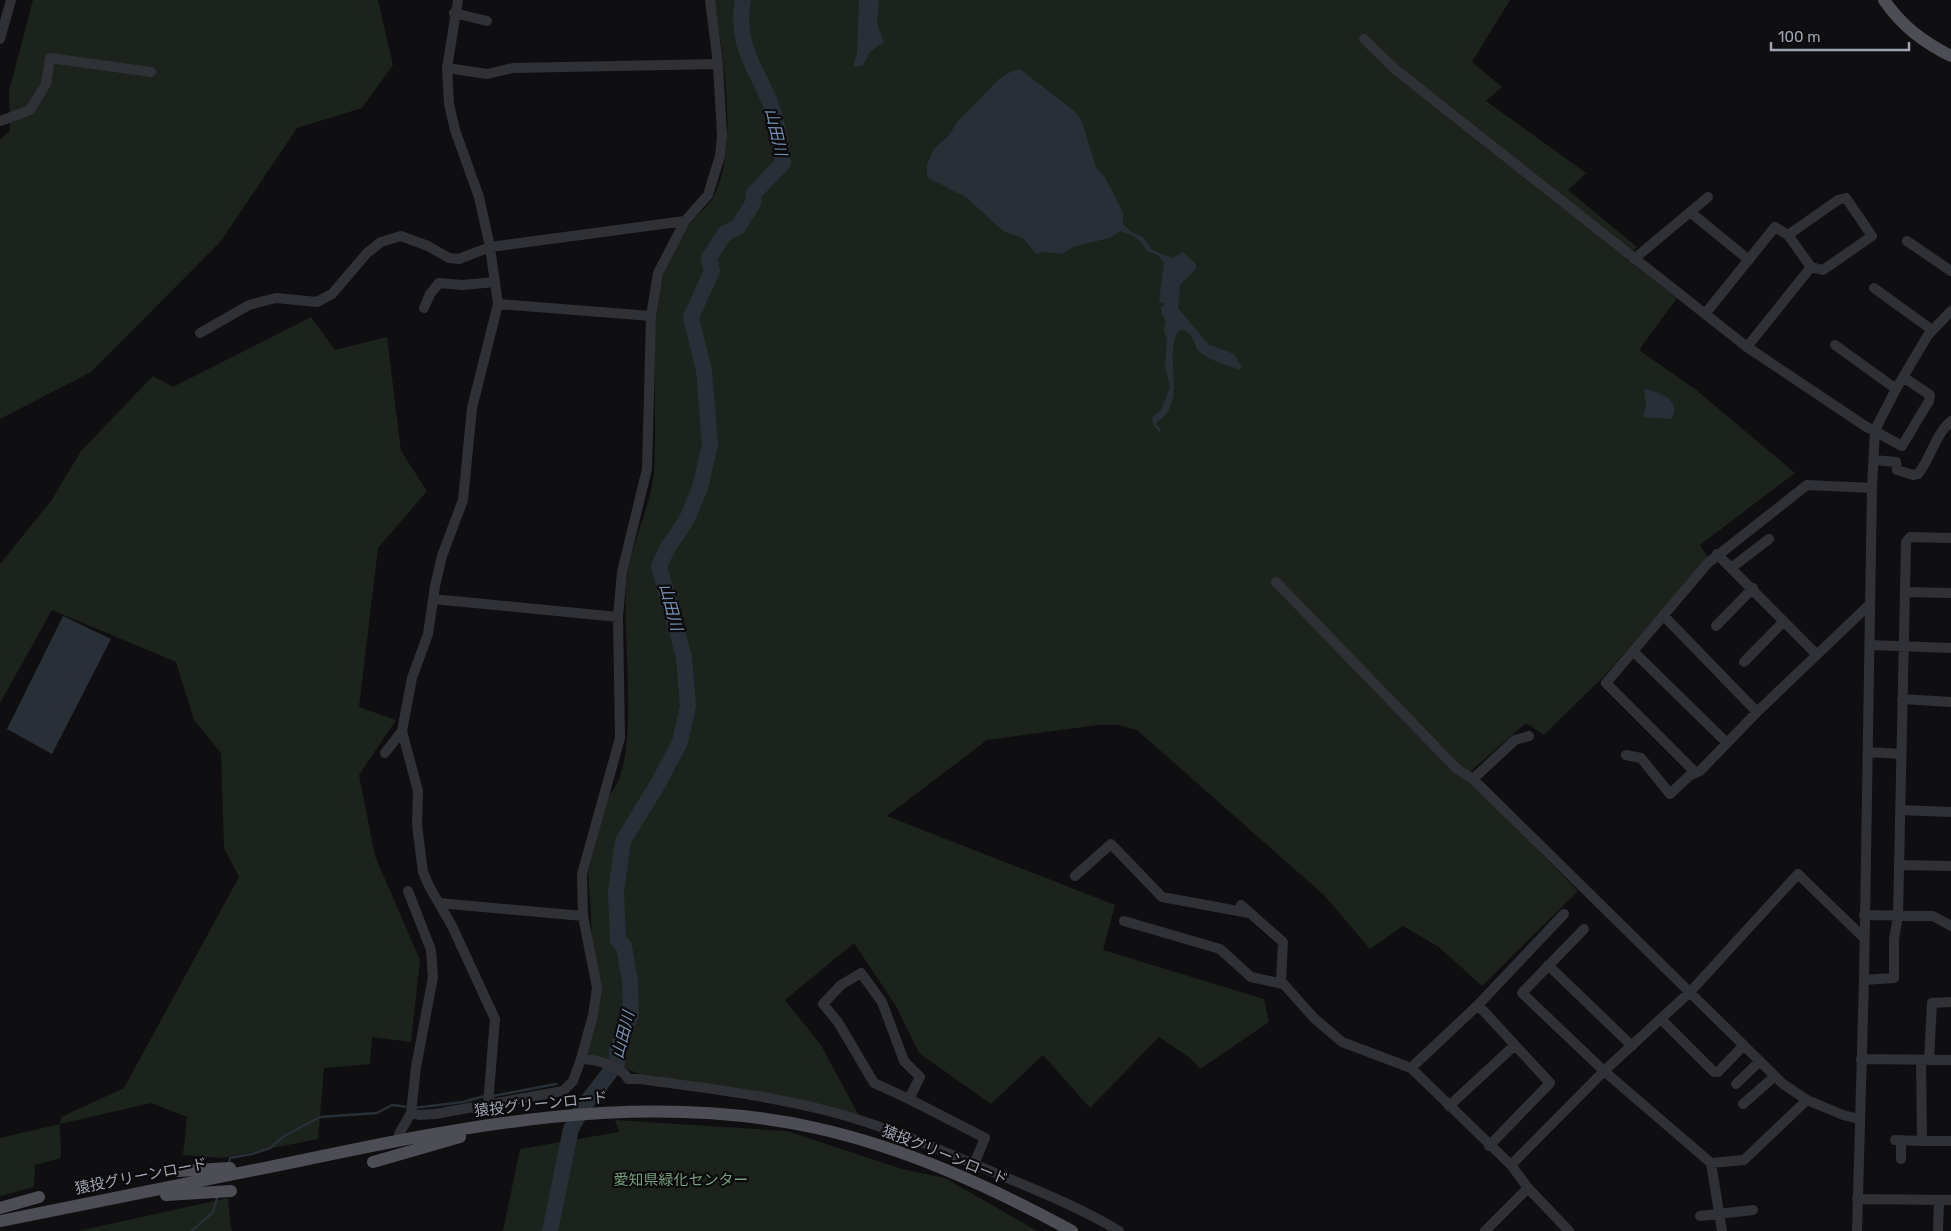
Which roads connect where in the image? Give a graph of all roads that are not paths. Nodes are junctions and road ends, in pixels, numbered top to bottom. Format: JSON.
{"nodes":[{"id":1,"x":11,"y":0,"type":"edge"},
{"id":2,"x":458,"y":0,"type":"edge"},
{"id":3,"x":710,"y":0,"type":"edge"},
{"id":4,"x":1884,"y":0,"type":"edge"},
{"id":5,"x":454,"y":13,"type":"junction"},
{"id":6,"x":487,"y":21,"type":"dead end"},
{"id":7,"x":0,"y":39,"type":"edge"},
{"id":8,"x":1364,"y":39,"type":"dead end"},
{"id":9,"x":1951,"y":56,"type":"edge"},
{"id":10,"x":718,"y":64,"type":"junction"},
{"id":11,"x":447,"y":68,"type":"junction"},
{"id":12,"x":151,"y":72,"type":"dead end"},
{"id":13,"x":0,"y":121,"type":"edge"},
{"id":14,"x":1708,"y":197,"type":"dead end"},
{"id":15,"x":1690,"y":212,"type":"junction"},
{"id":16,"x":685,"y":220,"type":"junction"},
{"id":17,"x":1788,"y":235,"type":"junction"},
{"id":18,"x":1907,"y":241,"type":"dead end"},
{"id":19,"x":490,"y":247,"type":"junction"},
{"id":20,"x":1634,"y":259,"type":"junction"},
{"id":21,"x":1749,"y":260,"type":"junction"},
{"id":22,"x":1811,"y":268,"type":"junction"},
{"id":23,"x":1951,"y":271,"type":"edge"},
{"id":24,"x":495,"y":282,"type":"junction"},
{"id":25,"x":1874,"y":288,"type":"dead end"},
{"id":26,"x":498,"y":304,"type":"junction"},
{"id":27,"x":424,"y":308,"type":"dead end"},
{"id":28,"x":1951,"y":311,"type":"edge"},
{"id":29,"x":1705,"y":314,"type":"junction"},
{"id":30,"x":651,"y":316,"type":"junction"},
{"id":31,"x":1932,"y":330,"type":"junction"},
{"id":32,"x":200,"y":333,"type":"dead end"},
{"id":33,"x":1835,"y":345,"type":"dead end"},
{"id":34,"x":1747,"y":347,"type":"junction"},
{"id":35,"x":1903,"y":377,"type":"junction"},
{"id":36,"x":1896,"y":389,"type":"junction"},
{"id":37,"x":1951,"y":421,"type":"edge"},
{"id":38,"x":1875,"y":430,"type":"junction"},
{"id":39,"x":1873,"y":460,"type":"junction"},
{"id":40,"x":1872,"y":488,"type":"junction"},
{"id":41,"x":1951,"y":538,"type":"edge"},
{"id":42,"x":1769,"y":539,"type":"dead end"},
{"id":43,"x":1717,"y":554,"type":"junction"},
{"id":44,"x":1732,"y":568,"type":"junction"},
{"id":45,"x":1276,"y":582,"type":"dead end"},
{"id":46,"x":1753,"y":588,"type":"junction"},
{"id":47,"x":1905,"y":592,"type":"junction"},
{"id":48,"x":1951,"y":593,"type":"edge"},
{"id":49,"x":432,"y":599,"type":"junction"},
{"id":50,"x":1870,"y":604,"type":"junction"},
{"id":51,"x":1663,"y":615,"type":"junction"},
{"id":52,"x":618,"y":617,"type":"junction"},
{"id":53,"x":1784,"y":621,"type":"junction"},
{"id":54,"x":1716,"y":626,"type":"dead end"},
{"id":55,"x":1870,"y":646,"type":"junction"},
{"id":56,"x":1903,"y":646,"type":"junction"},
{"id":57,"x":1951,"y":648,"type":"edge"},
{"id":58,"x":1634,"y":652,"type":"junction"},
{"id":59,"x":1817,"y":654,"type":"junction"},
{"id":60,"x":1744,"y":662,"type":"dead end"},
{"id":61,"x":1902,"y":699,"type":"junction"},
{"id":62,"x":1951,"y":702,"type":"edge"},
{"id":63,"x":1757,"y":712,"type":"junction"},
{"id":64,"x":402,"y":731,"type":"junction"},
{"id":65,"x":1529,"y":736,"type":"dead end"},
{"id":66,"x":1726,"y":742,"type":"junction"},
{"id":67,"x":1868,"y":752,"type":"junction"},
{"id":68,"x":385,"y":753,"type":"dead end"},
{"id":69,"x":1901,"y":754,"type":"junction"},
{"id":70,"x":1626,"y":755,"type":"dead end"},
{"id":71,"x":1696,"y":773,"type":"junction"},
{"id":72,"x":1473,"y":779,"type":"junction"},
{"id":73,"x":1900,"y":810,"type":"junction"},
{"id":74,"x":1951,"y":812,"type":"edge"},
{"id":75,"x":1899,"y":865,"type":"junction"},
{"id":76,"x":1951,"y":866,"type":"edge"},
{"id":77,"x":1075,"y":876,"type":"dead end"},
{"id":78,"x":408,"y":891,"type":"dead end"},
{"id":79,"x":439,"y":903,"type":"junction"},
{"id":80,"x":1241,"y":905,"type":"dead end"},
{"id":81,"x":1250,"y":913,"type":"junction"},
{"id":82,"x":1564,"y":914,"type":"dead end"},
{"id":83,"x":1864,"y":915,"type":"junction"},
{"id":84,"x":584,"y":916,"type":"junction"},
{"id":85,"x":1898,"y":916,"type":"junction"},
{"id":86,"x":1124,"y":920,"type":"dead end"},
{"id":87,"x":1951,"y":926,"type":"edge"},
{"id":88,"x":1584,"y":929,"type":"dead end"},
{"id":89,"x":1864,"y":938,"type":"junction"},
{"id":90,"x":1548,"y":966,"type":"junction"},
{"id":91,"x":1864,"y":980,"type":"junction"},
{"id":92,"x":1283,"y":984,"type":"junction"},
{"id":93,"x":1691,"y":991,"type":"junction"},
{"id":94,"x":1951,"y":1002,"type":"edge"},
{"id":95,"x":1478,"y":1005,"type":"junction"},
{"id":96,"x":1661,"y":1019,"type":"junction"},
{"id":97,"x":1515,"y":1045,"type":"junction"},
{"id":98,"x":1744,"y":1045,"type":"junction"},
{"id":99,"x":1632,"y":1046,"type":"junction"},
{"id":100,"x":581,"y":1059,"type":"junction"},
{"id":101,"x":1861,"y":1059,"type":"junction"},
{"id":102,"x":1925,"y":1060,"type":"junction"},
{"id":103,"x":1951,"y":1060,"type":"edge"},
{"id":104,"x":1760,"y":1061,"type":"junction"},
{"id":105,"x":1411,"y":1068,"type":"junction"},
{"id":106,"x":1604,"y":1071,"type":"junction"},
{"id":107,"x":1775,"y":1076,"type":"junction"},
{"id":108,"x":1736,"y":1084,"type":"dead end"},
{"id":109,"x":909,"y":1099,"type":"junction"},
{"id":110,"x":1807,"y":1100,"type":"junction"},
{"id":111,"x":488,"y":1104,"type":"junction"},
{"id":112,"x":1743,"y":1104,"type":"dead end"},
{"id":113,"x":1449,"y":1106,"type":"junction"},
{"id":114,"x":411,"y":1113,"type":"junction"},
{"id":115,"x":1859,"y":1119,"type":"junction"},
{"id":116,"x":520,"y":1120,"type":"junction"},
{"id":117,"x":400,"y":1134,"type":"dead end"},
{"id":118,"x":1922,"y":1141,"type":"junction"},
{"id":119,"x":1951,"y":1141,"type":"edge"},
{"id":120,"x":372,"y":1146,"type":"junction"},
{"id":121,"x":1489,"y":1146,"type":"junction"},
{"id":122,"x":1900,"y":1159,"type":"dead end"},
{"id":123,"x":373,"y":1162,"type":"dead end"},
{"id":124,"x":1711,"y":1163,"type":"junction"},
{"id":125,"x":974,"y":1164,"type":"junction"},
{"id":126,"x":1511,"y":1165,"type":"junction"},
{"id":127,"x":178,"y":1171,"type":"dead end"},
{"id":128,"x":1528,"y":1188,"type":"junction"},
{"id":129,"x":231,"y":1190,"type":"dead end"},
{"id":130,"x":39,"y":1197,"type":"dead end"},
{"id":131,"x":1857,"y":1199,"type":"junction"},
{"id":132,"x":1939,"y":1200,"type":"junction"},
{"id":133,"x":1951,"y":1200,"type":"edge"},
{"id":134,"x":0,"y":1208,"type":"edge"},
{"id":135,"x":1753,"y":1210,"type":"dead end"},
{"id":136,"x":1719,"y":1214,"type":"junction"},
{"id":137,"x":1700,"y":1216,"type":"dead end"},
{"id":138,"x":0,"y":1222,"type":"edge"},
{"id":139,"x":1072,"y":1231,"type":"edge"},
{"id":140,"x":1119,"y":1231,"type":"edge"},
{"id":141,"x":1485,"y":1231,"type":"edge"},
{"id":142,"x":1569,"y":1231,"type":"edge"},
{"id":143,"x":1722,"y":1231,"type":"edge"},
{"id":144,"x":1856,"y":1231,"type":"edge"},
{"id":145,"x":1938,"y":1231,"type":"edge"}],
"edges":[{"from":1,"to":7,"type":"street"},
{"from":2,"to":5,"type":"street"},
{"from":3,"to":10,"type":"street"},
{"from":4,"to":9,"type":"main road"},
{"from":5,"to":6,"type":"street"},
{"from":5,"to":11,"type":"street"},
{"from":8,"to":20,"type":"street"},
{"from":10,"to":11,"type":"street"},
{"from":10,"to":16,"type":"street"},
{"from":11,"to":19,"type":"street"},
{"from":12,"to":13,"type":"street"},
{"from":14,"to":15,"type":"street"},
{"from":15,"to":20,"type":"street"},
{"from":15,"to":21,"type":"street"},
{"from":16,"to":19,"type":"street"},
{"from":16,"to":30,"type":"street"},
{"from":17,"to":21,"type":"street"},
{"from":17,"to":22,"type":"street"},
{"from":17,"to":22,"type":"street"},
{"from":18,"to":23,"type":"street"},
{"from":19,"to":24,"type":"street"},
{"from":19,"to":32,"type":"street"},
{"from":20,"to":29,"type":"street"},
{"from":21,"to":29,"type":"street"},
{"from":22,"to":34,"type":"street"},
{"from":24,"to":26,"type":"street"},
{"from":24,"to":27,"type":"street"},
{"from":25,"to":31,"type":"street"},
{"from":26,"to":30,"type":"street"},
{"from":26,"to":49,"type":"street"},
{"from":28,"to":31,"type":"street"},
{"from":29,"to":34,"type":"street"},
{"from":30,"to":52,"type":"street"},
{"from":31,"to":35,"type":"street"},
{"from":33,"to":36,"type":"street"},
{"from":34,"to":38,"type":"street"},
{"from":35,"to":36,"type":"street"},
{"from":35,"to":38,"type":"street"},
{"from":36,"to":38,"type":"street"},
{"from":37,"to":39,"type":"street"},
{"from":38,"to":39,"type":"street"},
{"from":39,"to":40,"type":"street"},
{"from":40,"to":43,"type":"street"},
{"from":40,"to":50,"type":"street"},
{"from":41,"to":47,"type":"street"},
{"from":42,"to":44,"type":"street"},
{"from":43,"to":44,"type":"street"},
{"from":43,"to":51,"type":"street"},
{"from":44,"to":46,"type":"street"},
{"from":45,"to":72,"type":"street"},
{"from":46,"to":53,"type":"street"},
{"from":46,"to":54,"type":"street"},
{"from":47,"to":48,"type":"street"},
{"from":47,"to":56,"type":"street"},
{"from":49,"to":52,"type":"street"},
{"from":49,"to":64,"type":"street"},
{"from":50,"to":55,"type":"street"},
{"from":50,"to":59,"type":"street"},
{"from":51,"to":58,"type":"street"},
{"from":51,"to":63,"type":"street"},
{"from":52,"to":84,"type":"street"},
{"from":53,"to":59,"type":"street"},
{"from":53,"to":60,"type":"street"},
{"from":55,"to":56,"type":"street"},
{"from":55,"to":67,"type":"street"},
{"from":56,"to":57,"type":"street"},
{"from":56,"to":61,"type":"street"},
{"from":58,"to":66,"type":"street"},
{"from":58,"to":71,"type":"street"},
{"from":59,"to":63,"type":"street"},
{"from":61,"to":62,"type":"street"},
{"from":61,"to":69,"type":"street"},
{"from":63,"to":66,"type":"street"},
{"from":64,"to":68,"type":"street"},
{"from":64,"to":79,"type":"street"},
{"from":65,"to":72,"type":"street"},
{"from":66,"to":71,"type":"street"},
{"from":67,"to":69,"type":"street"},
{"from":67,"to":83,"type":"street"},
{"from":69,"to":73,"type":"street"},
{"from":70,"to":71,"type":"street"},
{"from":72,"to":93,"type":"street"},
{"from":73,"to":74,"type":"street"},
{"from":73,"to":75,"type":"street"},
{"from":75,"to":76,"type":"street"},
{"from":75,"to":85,"type":"street"},
{"from":77,"to":81,"type":"street"},
{"from":78,"to":114,"type":"street"},
{"from":79,"to":84,"type":"street"},
{"from":79,"to":111,"type":"street"},
{"from":80,"to":81,"type":"street"},
{"from":81,"to":92,"type":"street"},
{"from":82,"to":95,"type":"street"},
{"from":83,"to":85,"type":"street"},
{"from":83,"to":89,"type":"street"},
{"from":84,"to":100,"type":"street"},
{"from":85,"to":87,"type":"street"},
{"from":85,"to":91,"type":"street"},
{"from":86,"to":92,"type":"street"},
{"from":88,"to":90,"type":"street"},
{"from":89,"to":91,"type":"street"},
{"from":89,"to":93,"type":"street"},
{"from":90,"to":99,"type":"street"},
{"from":90,"to":106,"type":"street"},
{"from":91,"to":101,"type":"street"},
{"from":92,"to":105,"type":"street"},
{"from":93,"to":96,"type":"street"},
{"from":93,"to":98,"type":"street"},
{"from":94,"to":102,"type":"street"},
{"from":95,"to":97,"type":"street"},
{"from":95,"to":105,"type":"street"},
{"from":96,"to":98,"type":"street"},
{"from":96,"to":99,"type":"street"},
{"from":97,"to":113,"type":"street"},
{"from":97,"to":121,"type":"street"},
{"from":98,"to":104,"type":"street"},
{"from":99,"to":106,"type":"street"},
{"from":100,"to":111,"type":"street"},
{"from":100,"to":125,"type":"street"},
{"from":101,"to":102,"type":"street"},
{"from":101,"to":115,"type":"street"},
{"from":102,"to":103,"type":"street"},
{"from":102,"to":118,"type":"street"},
{"from":104,"to":107,"type":"street"},
{"from":104,"to":108,"type":"street"},
{"from":105,"to":113,"type":"street"},
{"from":106,"to":124,"type":"street"},
{"from":106,"to":126,"type":"street"},
{"from":107,"to":110,"type":"street"},
{"from":107,"to":112,"type":"street"},
{"from":109,"to":109,"type":"street"},
{"from":109,"to":125,"type":"street"},
{"from":110,"to":115,"type":"street"},
{"from":110,"to":124,"type":"street"},
{"from":111,"to":114,"type":"street"},
{"from":113,"to":121,"type":"street"},
{"from":114,"to":117,"type":"street"},
{"from":115,"to":131,"type":"street"},
{"from":116,"to":120,"type":"main road","name":"猿投グリーンロード"},
{"from":116,"to":123,"type":"main road"},
{"from":116,"to":139,"type":"main road","name":"猿投グリーンロード"},
{"from":118,"to":119,"type":"street"},
{"from":118,"to":122,"type":"street"},
{"from":120,"to":127,"type":"main road"},
{"from":120,"to":138,"type":"main road","name":"猿投グリーンロード"},
{"from":121,"to":126,"type":"street"},
{"from":124,"to":136,"type":"street"},
{"from":125,"to":140,"type":"street"},
{"from":126,"to":128,"type":"street"},
{"from":128,"to":141,"type":"street"},
{"from":128,"to":142,"type":"street"},
{"from":129,"to":138,"type":"main road"},
{"from":130,"to":134,"type":"main road"},
{"from":131,"to":132,"type":"street"},
{"from":131,"to":144,"type":"street"},
{"from":132,"to":133,"type":"street"},
{"from":132,"to":145,"type":"street"},
{"from":135,"to":136,"type":"street"},
{"from":136,"to":137,"type":"street"},
{"from":136,"to":143,"type":"street"}]}
